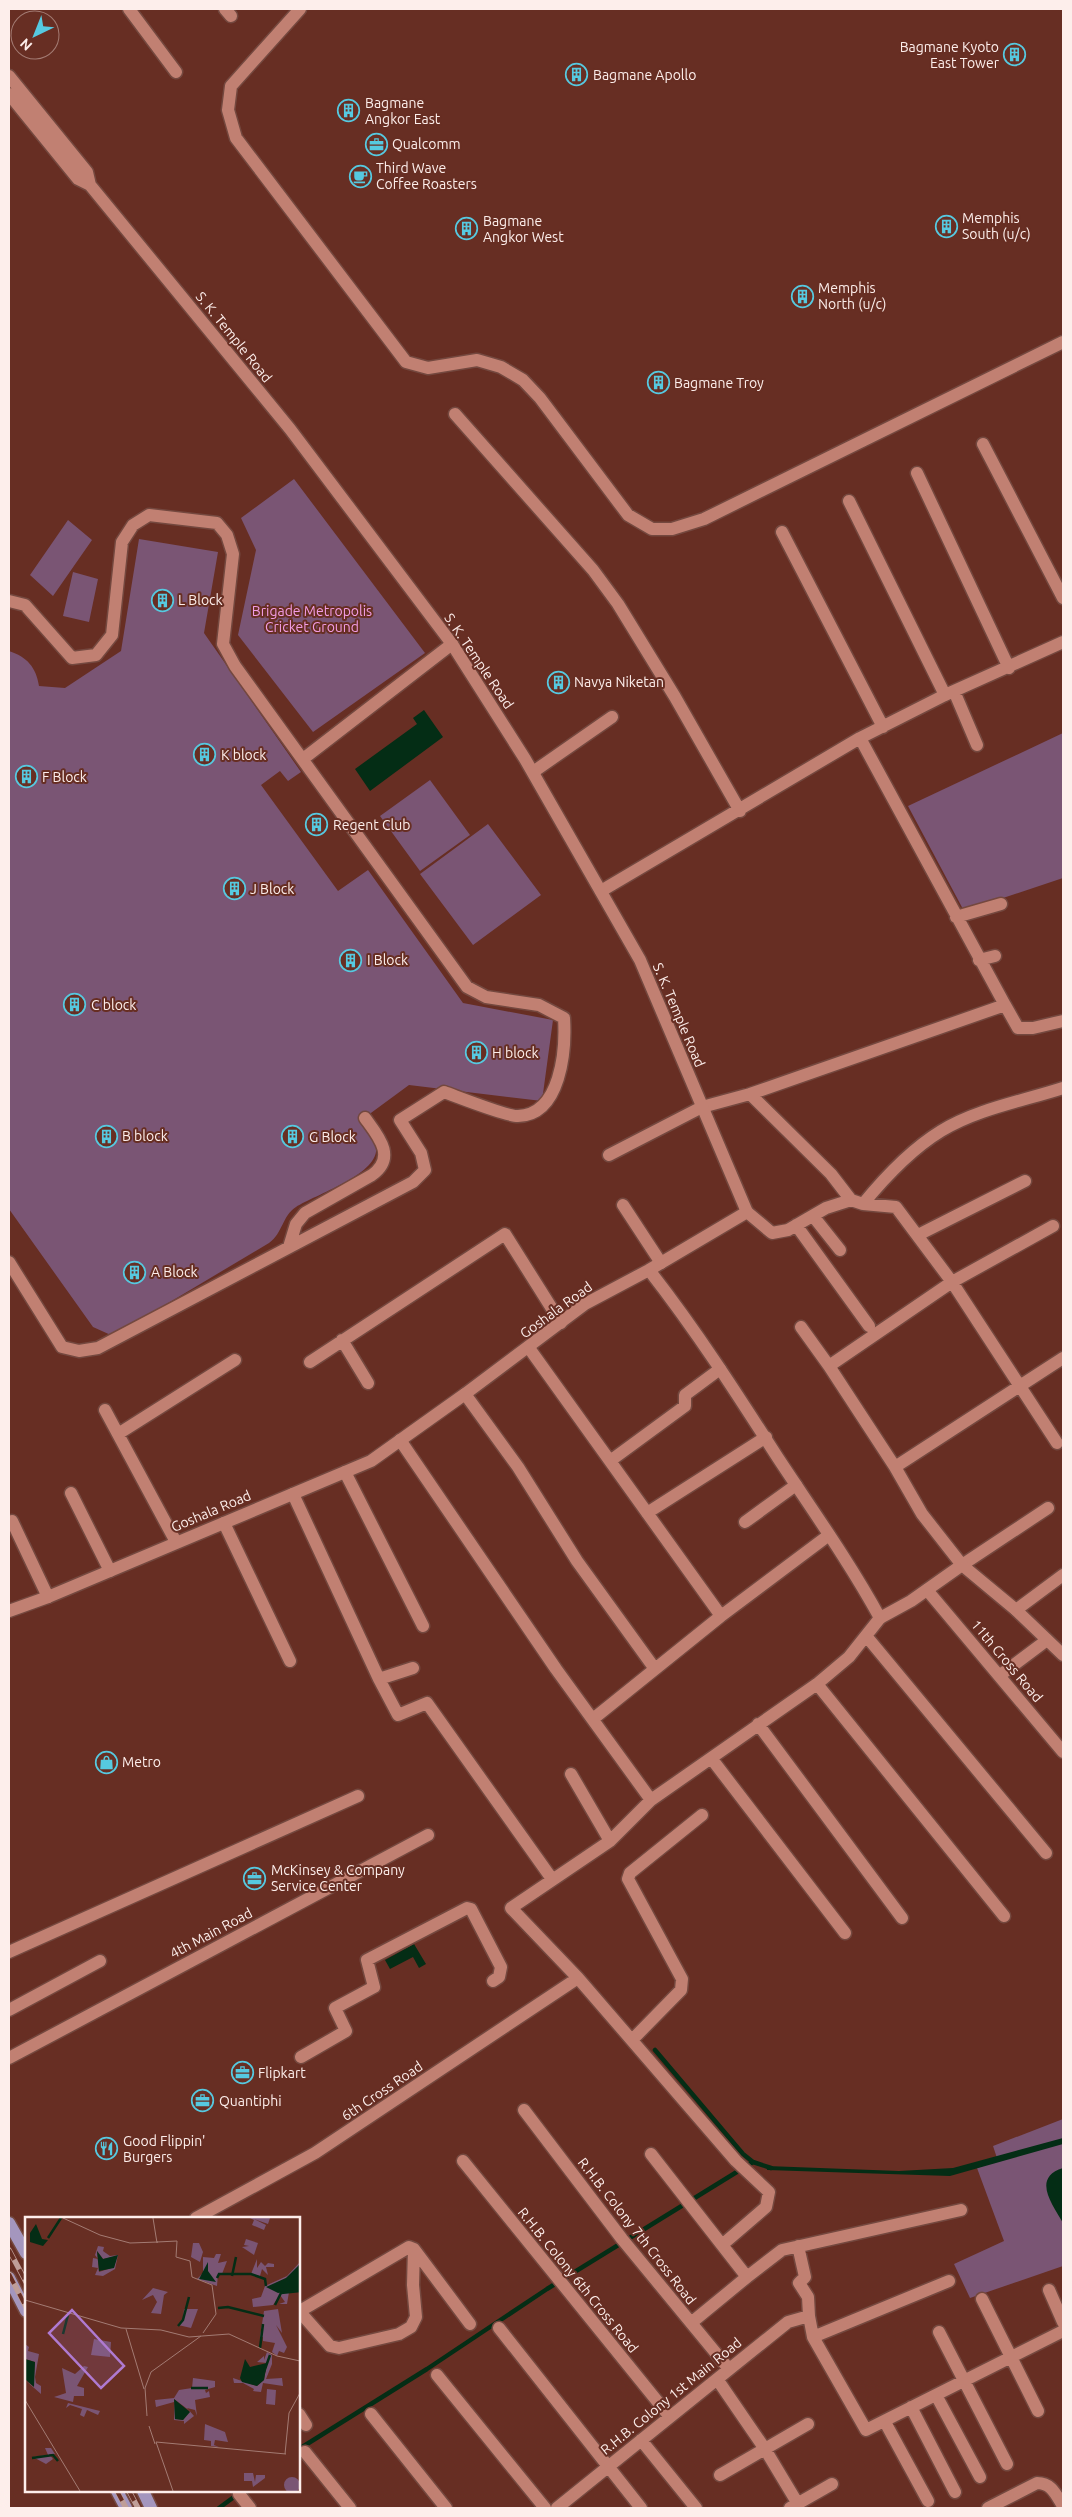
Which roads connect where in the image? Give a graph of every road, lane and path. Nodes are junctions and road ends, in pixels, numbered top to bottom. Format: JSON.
{"nodes":[{"id":1,"x":129,"y":9,"type":"edge"},
{"id":2,"x":300,"y":9,"type":"edge"},
{"id":3,"x":176,"y":72,"type":"dead end"},
{"id":4,"x":9,"y":76,"type":"edge"},
{"id":5,"x":9,"y":94,"type":"edge"},
{"id":6,"x":90,"y":185,"type":"junction"},
{"id":7,"x":1063,"y":342,"type":"edge"},
{"id":8,"x":455,"y":414,"type":"dead end"},
{"id":9,"x":983,"y":444,"type":"dead end"},
{"id":10,"x":917,"y":473,"type":"dead end"},
{"id":11,"x":850,"y":501,"type":"dead end"},
{"id":12,"x":782,"y":532,"type":"dead end"},
{"id":13,"x":1063,"y":598,"type":"edge"},
{"id":14,"x":9,"y":601,"type":"edge"},
{"id":15,"x":1063,"y":642,"type":"edge"},
{"id":16,"x":452,"y":644,"type":"junction"},
{"id":17,"x":1008,"y":668,"type":"junction"},
{"id":18,"x":949,"y":693,"type":"junction"},
{"id":19,"x":612,"y":717,"type":"dead end"},
{"id":20,"x":883,"y":727,"type":"junction"},
{"id":21,"x":860,"y":738,"type":"junction"},
{"id":22,"x":977,"y":745,"type":"dead end"},
{"id":23,"x":303,"y":759,"type":"junction"},
{"id":24,"x":533,"y":772,"type":"junction"},
{"id":25,"x":740,"y":811,"type":"junction"},
{"id":26,"x":601,"y":891,"type":"junction"},
{"id":27,"x":1001,"y":904,"type":"dead end"},
{"id":28,"x":956,"y":917,"type":"junction"},
{"id":29,"x":995,"y":956,"type":"dead end"},
{"id":30,"x":979,"y":960,"type":"junction"},
{"id":31,"x":1005,"y":1005,"type":"junction"},
{"id":32,"x":1063,"y":1021,"type":"edge"},
{"id":33,"x":1063,"y":1088,"type":"edge"},
{"id":34,"x":750,"y":1094,"type":"junction"},
{"id":35,"x":702,"y":1107,"type":"junction"},
{"id":36,"x":365,"y":1118,"type":"dead end"},
{"id":37,"x":610,"y":1155,"type":"dead end"},
{"id":38,"x":1025,"y":1181,"type":"dead end"},
{"id":39,"x":851,"y":1200,"type":"junction"},
{"id":40,"x":863,"y":1204,"type":"junction"},
{"id":41,"x":623,"y":1205,"type":"dead end"},
{"id":42,"x":747,"y":1212,"type":"junction"},
{"id":43,"x":813,"y":1216,"type":"junction"},
{"id":44,"x":796,"y":1225,"type":"junction"},
{"id":45,"x":1052,"y":1226,"type":"dead end"},
{"id":46,"x":918,"y":1235,"type":"junction"},
{"id":47,"x":289,"y":1247,"type":"junction"},
{"id":48,"x":840,"y":1250,"type":"dead end"},
{"id":49,"x":9,"y":1262,"type":"edge"},
{"id":50,"x":661,"y":1263,"type":"junction"},
{"id":51,"x":649,"y":1270,"type":"junction"},
{"id":52,"x":952,"y":1282,"type":"junction"},
{"id":53,"x":561,"y":1323,"type":"junction"},
{"id":54,"x":869,"y":1326,"type":"dead end"},
{"id":55,"x":801,"y":1327,"type":"dead end"},
{"id":56,"x":342,"y":1340,"type":"junction"},
{"id":57,"x":529,"y":1348,"type":"junction"},
{"id":58,"x":1063,"y":1358,"type":"edge"},
{"id":59,"x":235,"y":1360,"type":"dead end"},
{"id":60,"x":310,"y":1362,"type":"dead end"},
{"id":61,"x":829,"y":1366,"type":"junction"},
{"id":62,"x":720,"y":1369,"type":"junction"},
{"id":63,"x":368,"y":1383,"type":"dead end"},
{"id":64,"x":1020,"y":1388,"type":"junction"},
{"id":65,"x":465,"y":1394,"type":"junction"},
{"id":66,"x":105,"y":1410,"type":"dead end"},
{"id":67,"x":118,"y":1434,"type":"junction"},
{"id":68,"x":766,"y":1437,"type":"junction"},
{"id":69,"x":400,"y":1440,"type":"junction"},
{"id":70,"x":1057,"y":1443,"type":"dead end"},
{"id":71,"x":610,"y":1461,"type":"junction"},
{"id":72,"x":895,"y":1467,"type":"junction"},
{"id":73,"x":344,"y":1472,"type":"junction"},
{"id":74,"x":796,"y":1485,"type":"junction"},
{"id":75,"x":70,"y":1493,"type":"dead end"},
{"id":76,"x":293,"y":1494,"type":"junction"},
{"id":77,"x":1048,"y":1508,"type":"dead end"},
{"id":78,"x":647,"y":1513,"type":"junction"},
{"id":79,"x":12,"y":1521,"type":"dead end"},
{"id":80,"x":745,"y":1522,"type":"dead end"},
{"id":81,"x":224,"y":1523,"type":"junction"},
{"id":82,"x":829,"y":1535,"type":"junction"},
{"id":83,"x":176,"y":1542,"type":"junction"},
{"id":84,"x":962,"y":1565,"type":"junction"},
{"id":85,"x":110,"y":1571,"type":"junction"},
{"id":86,"x":1063,"y":1575,"type":"edge"},
{"id":87,"x":927,"y":1590,"type":"junction"},
{"id":88,"x":48,"y":1596,"type":"junction"},
{"id":89,"x":1016,"y":1610,"type":"junction"},
{"id":90,"x":9,"y":1611,"type":"edge"},
{"id":91,"x":721,"y":1616,"type":"junction"},
{"id":92,"x":880,"y":1618,"type":"junction"},
{"id":93,"x":423,"y":1626,"type":"dead end"},
{"id":94,"x":867,"y":1637,"type":"junction"},
{"id":95,"x":1047,"y":1640,"type":"junction"},
{"id":96,"x":1063,"y":1655,"type":"edge"},
{"id":97,"x":290,"y":1661,"type":"dead end"},
{"id":98,"x":413,"y":1668,"type":"dead end"},
{"id":99,"x":655,"y":1668,"type":"junction"},
{"id":100,"x":999,"y":1676,"type":"junction"},
{"id":101,"x":379,"y":1679,"type":"junction"},
{"id":102,"x":817,"y":1684,"type":"junction"},
{"id":103,"x":593,"y":1720,"type":"junction"},
{"id":104,"x":758,"y":1724,"type":"junction"},
{"id":105,"x":1063,"y":1752,"type":"edge"},
{"id":106,"x":711,"y":1758,"type":"junction"},
{"id":107,"x":571,"y":1774,"type":"dead end"},
{"id":108,"x":358,"y":1796,"type":"dead end"},
{"id":109,"x":651,"y":1800,"type":"junction"},
{"id":110,"x":702,"y":1816,"type":"dead end"},
{"id":111,"x":428,"y":1835,"type":"dead end"},
{"id":112,"x":610,"y":1841,"type":"junction"},
{"id":113,"x":1046,"y":1853,"type":"dead end"},
{"id":114,"x":552,"y":1878,"type":"junction"},
{"id":115,"x":1004,"y":1916,"type":"dead end"},
{"id":116,"x":902,"y":1918,"type":"dead end"},
{"id":117,"x":844,"y":1933,"type":"dead end"},
{"id":118,"x":9,"y":1952,"type":"edge"},
{"id":119,"x":100,"y":1961,"type":"dead end"},
{"id":120,"x":578,"y":1978,"type":"junction"},
{"id":121,"x":493,"y":1981,"type":"dead end"},
{"id":122,"x":9,"y":2010,"type":"edge"},
{"id":123,"x":632,"y":2040,"type":"junction"},
{"id":124,"x":9,"y":2058,"type":"edge"},
{"id":125,"x":301,"y":2058,"type":"dead end"},
{"id":126,"x":524,"y":2110,"type":"dead end"},
{"id":127,"x":651,"y":2154,"type":"dead end"},
{"id":128,"x":463,"y":2161,"type":"dead end"},
{"id":129,"x":962,"y":2210,"type":"dead end"},
{"id":130,"x":198,"y":2217,"type":"edge"},
{"id":131,"x":9,"y":2223,"type":"edge"},
{"id":132,"x":722,"y":2245,"type":"junction"},
{"id":133,"x":798,"y":2246,"type":"junction"},
{"id":134,"x":414,"y":2249,"type":"junction"},
{"id":135,"x":25,"y":2251,"type":"edge"},
{"id":136,"x":747,"y":2277,"type":"junction"},
{"id":137,"x":9,"y":2278,"type":"edge"},
{"id":138,"x":949,"y":2281,"type":"dead end"},
{"id":139,"x":1049,"y":2290,"type":"dead end"},
{"id":140,"x":982,"y":2299,"type":"dead end"},
{"id":141,"x":25,"y":2309,"type":"edge"},
{"id":142,"x":300,"y":2310,"type":"edge"},
{"id":143,"x":300,"y":2312,"type":"edge"},
{"id":144,"x":808,"y":2316,"type":"junction"},
{"id":145,"x":1063,"y":2322,"type":"edge"},
{"id":146,"x":691,"y":2323,"type":"junction"},
{"id":147,"x":470,"y":2324,"type":"dead end"},
{"id":148,"x":499,"y":2328,"type":"dead end"},
{"id":149,"x":1063,"y":2331,"type":"edge"},
{"id":150,"x":939,"y":2332,"type":"dead end"},
{"id":151,"x":813,"y":2337,"type":"junction"},
{"id":152,"x":1011,"y":2357,"type":"junction"},
{"id":153,"x":729,"y":2369,"type":"junction"},
{"id":154,"x":437,"y":2375,"type":"dead end"},
{"id":155,"x":717,"y":2379,"type":"junction"},
{"id":156,"x":964,"y":2382,"type":"junction"},
{"id":157,"x":936,"y":2395,"type":"junction"},
{"id":158,"x":911,"y":2407,"type":"junction"},
{"id":159,"x":1038,"y":2411,"type":"dead end"},
{"id":160,"x":370,"y":2414,"type":"dead end"},
{"id":161,"x":300,"y":2416,"type":"edge"},
{"id":162,"x":670,"y":2417,"type":"junction"},
{"id":163,"x":884,"y":2422,"type":"junction"},
{"id":164,"x":808,"y":2424,"type":"dead end"},
{"id":165,"x":306,"y":2425,"type":"dead end"},
{"id":166,"x":641,"y":2440,"type":"junction"},
{"id":167,"x":765,"y":2449,"type":"junction"},
{"id":168,"x":305,"y":2452,"type":"dead end"},
{"id":169,"x":1007,"y":2464,"type":"dead end"},
{"id":170,"x":607,"y":2467,"type":"junction"},
{"id":171,"x":720,"y":2475,"type":"dead end"},
{"id":172,"x":980,"y":2476,"type":"dead end"},
{"id":173,"x":832,"y":2484,"type":"dead end"},
{"id":174,"x":118,"y":2492,"type":"edge"},
{"id":175,"x":143,"y":2492,"type":"edge"},
{"id":176,"x":955,"y":2492,"type":"dead end"},
{"id":177,"x":239,"y":2494,"type":"dead end"},
{"id":178,"x":928,"y":2502,"type":"dead end"},
{"id":179,"x":794,"y":2506,"type":"edge"},
{"id":180,"x":1063,"y":2506,"type":"edge"},
{"id":181,"x":126,"y":2508,"type":"edge"},
{"id":182,"x":151,"y":2508,"type":"edge"},
{"id":183,"x":250,"y":2508,"type":"edge"},
{"id":184,"x":350,"y":2508,"type":"edge"},
{"id":185,"x":446,"y":2508,"type":"edge"},
{"id":186,"x":544,"y":2508,"type":"edge"},
{"id":187,"x":557,"y":2508,"type":"edge"},
{"id":188,"x":641,"y":2508,"type":"edge"},
{"id":189,"x":696,"y":2508,"type":"edge"},
{"id":190,"x":988,"y":2508,"type":"edge"}],
"edges":[{"from":1,"to":3,"type":"street"},
{"from":2,"to":7,"type":"street"},
{"from":4,"to":6,"type":"street","name":"S. K. Temple Road"},
{"from":5,"to":6,"type":"street","name":"S. K. Temple Road"},
{"from":6,"to":16,"type":"street","name":"S. K. Temple Road"},
{"from":8,"to":25,"type":"street"},
{"from":9,"to":13,"type":"street"},
{"from":10,"to":17,"type":"street"},
{"from":11,"to":18,"type":"street"},
{"from":12,"to":20,"type":"street"},
{"from":14,"to":23,"type":"street"},
{"from":15,"to":17,"type":"street"},
{"from":16,"to":23,"type":"street"},
{"from":16,"to":24,"type":"street","name":"S. K. Temple Road"},
{"from":17,"to":18,"type":"street"},
{"from":18,"to":20,"type":"street"},
{"from":18,"to":22,"type":"street"},
{"from":19,"to":24,"type":"street"},
{"from":20,"to":21,"type":"street"},
{"from":21,"to":25,"type":"street"},
{"from":21,"to":28,"type":"street"},
{"from":23,"to":47,"type":"street"},
{"from":24,"to":26,"type":"street","name":"S. K. Temple Road"},
{"from":25,"to":26,"type":"street"},
{"from":26,"to":35,"type":"street","name":"S. K. Temple Road"},
{"from":27,"to":28,"type":"street"},
{"from":28,"to":30,"type":"street"},
{"from":29,"to":30,"type":"street"},
{"from":30,"to":31,"type":"street"},
{"from":31,"to":32,"type":"street"},
{"from":31,"to":34,"type":"street"},
{"from":33,"to":40,"type":"street"},
{"from":34,"to":35,"type":"street"},
{"from":34,"to":39,"type":"street"},
{"from":35,"to":37,"type":"street"},
{"from":35,"to":42,"type":"street","name":"S. K. Temple Road"},
{"from":36,"to":47,"type":"street"},
{"from":38,"to":46,"type":"street"},
{"from":39,"to":40,"type":"street"},
{"from":39,"to":43,"type":"street"},
{"from":40,"to":46,"type":"street"},
{"from":41,"to":50,"type":"street"},
{"from":42,"to":44,"type":"street"},
{"from":42,"to":50,"type":"street","name":"Goshala Road"},
{"from":43,"to":44,"type":"street"},
{"from":43,"to":48,"type":"street"},
{"from":44,"to":54,"type":"street"},
{"from":45,"to":52,"type":"street"},
{"from":46,"to":52,"type":"street"},
{"from":47,"to":49,"type":"street"},
{"from":50,"to":51,"type":"street","name":"Goshala Road"},
{"from":51,"to":53,"type":"street","name":"Goshala Road"},
{"from":51,"to":62,"type":"street"},
{"from":52,"to":61,"type":"street"},
{"from":52,"to":64,"type":"street"},
{"from":53,"to":56,"type":"street"},
{"from":53,"to":57,"type":"street","name":"Goshala Road"},
{"from":55,"to":61,"type":"street"},
{"from":56,"to":60,"type":"street"},
{"from":56,"to":63,"type":"street"},
{"from":57,"to":65,"type":"street","name":"Goshala Road"},
{"from":57,"to":71,"type":"street"},
{"from":58,"to":64,"type":"street"},
{"from":59,"to":67,"type":"street"},
{"from":61,"to":72,"type":"street"},
{"from":62,"to":68,"type":"street"},
{"from":62,"to":71,"type":"street"},
{"from":64,"to":70,"type":"street"},
{"from":64,"to":72,"type":"street"},
{"from":65,"to":69,"type":"street","name":"Goshala Road"},
{"from":65,"to":99,"type":"street"},
{"from":66,"to":67,"type":"street"},
{"from":67,"to":83,"type":"street"},
{"from":68,"to":74,"type":"street"},
{"from":68,"to":78,"type":"street"},
{"from":69,"to":73,"type":"street","name":"Goshala Road"},
{"from":69,"to":103,"type":"street"},
{"from":71,"to":78,"type":"street"},
{"from":72,"to":84,"type":"street"},
{"from":73,"to":76,"type":"street","name":"Goshala Road"},
{"from":73,"to":93,"type":"street"},
{"from":74,"to":80,"type":"street"},
{"from":74,"to":82,"type":"street"},
{"from":75,"to":85,"type":"street"},
{"from":76,"to":81,"type":"street","name":"Goshala Road"},
{"from":76,"to":101,"type":"street"},
{"from":77,"to":84,"type":"street"},
{"from":78,"to":91,"type":"street"},
{"from":79,"to":88,"type":"street"},
{"from":81,"to":83,"type":"street","name":"Goshala Road"},
{"from":81,"to":97,"type":"street"},
{"from":82,"to":91,"type":"street"},
{"from":82,"to":92,"type":"street"},
{"from":83,"to":85,"type":"street","name":"Goshala Road"},
{"from":84,"to":87,"type":"street"},
{"from":84,"to":89,"type":"street"},
{"from":85,"to":88,"type":"street","name":"Goshala Road"},
{"from":86,"to":89,"type":"street"},
{"from":87,"to":92,"type":"street"},
{"from":87,"to":100,"type":"street","name":"11th Cross Road"},
{"from":88,"to":90,"type":"street","name":"Goshala Road"},
{"from":89,"to":95,"type":"street"},
{"from":91,"to":99,"type":"street"},
{"from":92,"to":94,"type":"street"},
{"from":94,"to":102,"type":"street"},
{"from":94,"to":113,"type":"street"},
{"from":95,"to":96,"type":"street"},
{"from":95,"to":100,"type":"street"},
{"from":98,"to":101,"type":"street"},
{"from":99,"to":103,"type":"street"},
{"from":100,"to":105,"type":"street","name":"11th Cross Road"},
{"from":101,"to":114,"type":"street"},
{"from":102,"to":104,"type":"street"},
{"from":102,"to":115,"type":"street"},
{"from":103,"to":109,"type":"street"},
{"from":104,"to":106,"type":"street"},
{"from":104,"to":116,"type":"street"},
{"from":106,"to":109,"type":"street"},
{"from":106,"to":117,"type":"street"},
{"from":107,"to":112,"type":"street"},
{"from":108,"to":118,"type":"street"},
{"from":109,"to":112,"type":"street"},
{"from":110,"to":123,"type":"street"},
{"from":111,"to":124,"type":"street","name":"4th Main Road"},
{"from":112,"to":114,"type":"street"},
{"from":114,"to":120,"type":"street"},
{"from":119,"to":122,"type":"street"},
{"from":120,"to":123,"type":"street"},
{"from":120,"to":130,"type":"street","name":"6th Cross Road"},
{"from":121,"to":125,"type":"street"},
{"from":123,"to":132,"type":"street"},
{"from":126,"to":146,"type":"street","name":"R.H.B. Colony 7th Cross Road"},
{"from":127,"to":132,"type":"street"},
{"from":128,"to":162,"type":"street","name":"R.H.B. Colony 6th Cross Road"},
{"from":129,"to":133,"type":"street"},
{"from":131,"to":135,"type":"main road"},
{"from":132,"to":136,"type":"street"},
{"from":133,"to":136,"type":"street"},
{"from":133,"to":144,"type":"street"},
{"from":134,"to":142,"type":"street"},
{"from":134,"to":143,"type":"street"},
{"from":134,"to":147,"type":"street"},
{"from":136,"to":146,"type":"street"},
{"from":137,"to":141,"type":"main road"},
{"from":138,"to":151,"type":"street"},
{"from":139,"to":145,"type":"street"},
{"from":140,"to":152,"type":"street"},
{"from":144,"to":151,"type":"street"},
{"from":144,"to":153,"type":"street","name":"R.H.B. Colony 1st Main Road"},
{"from":146,"to":153,"type":"street","name":"R.H.B. Colony 7th Cross Road"},
{"from":148,"to":170,"type":"street"},
{"from":149,"to":152,"type":"street"},
{"from":150,"to":156,"type":"street"},
{"from":151,"to":163,"type":"street"},
{"from":152,"to":156,"type":"street"},
{"from":152,"to":159,"type":"street"},
{"from":153,"to":155,"type":"street","name":"R.H.B. Colony 1st Main Road"},
{"from":154,"to":186,"type":"street"},
{"from":155,"to":162,"type":"street","name":"R.H.B. Colony 1st Main Road"},
{"from":155,"to":167,"type":"street"},
{"from":156,"to":157,"type":"street"},
{"from":156,"to":169,"type":"street"},
{"from":157,"to":158,"type":"street"},
{"from":157,"to":172,"type":"street"},
{"from":158,"to":163,"type":"street"},
{"from":158,"to":176,"type":"street"},
{"from":160,"to":185,"type":"street"},
{"from":161,"to":165,"type":"street"},
{"from":162,"to":166,"type":"street","name":"R.H.B. Colony 1st Main Road"},
{"from":163,"to":178,"type":"street"},
{"from":164,"to":167,"type":"street"},
{"from":166,"to":170,"type":"street","name":"R.H.B. Colony 1st Main Road"},
{"from":166,"to":189,"type":"street"},
{"from":167,"to":171,"type":"street"},
{"from":167,"to":179,"type":"street"},
{"from":168,"to":184,"type":"street"},
{"from":170,"to":187,"type":"street","name":"R.H.B. Colony 1st Main Road"},
{"from":170,"to":188,"type":"street"},
{"from":173,"to":179,"type":"street"},
{"from":174,"to":181,"type":"main road"},
{"from":175,"to":182,"type":"main road"},
{"from":177,"to":183,"type":"street"},
{"from":180,"to":190,"type":"street"}]}
